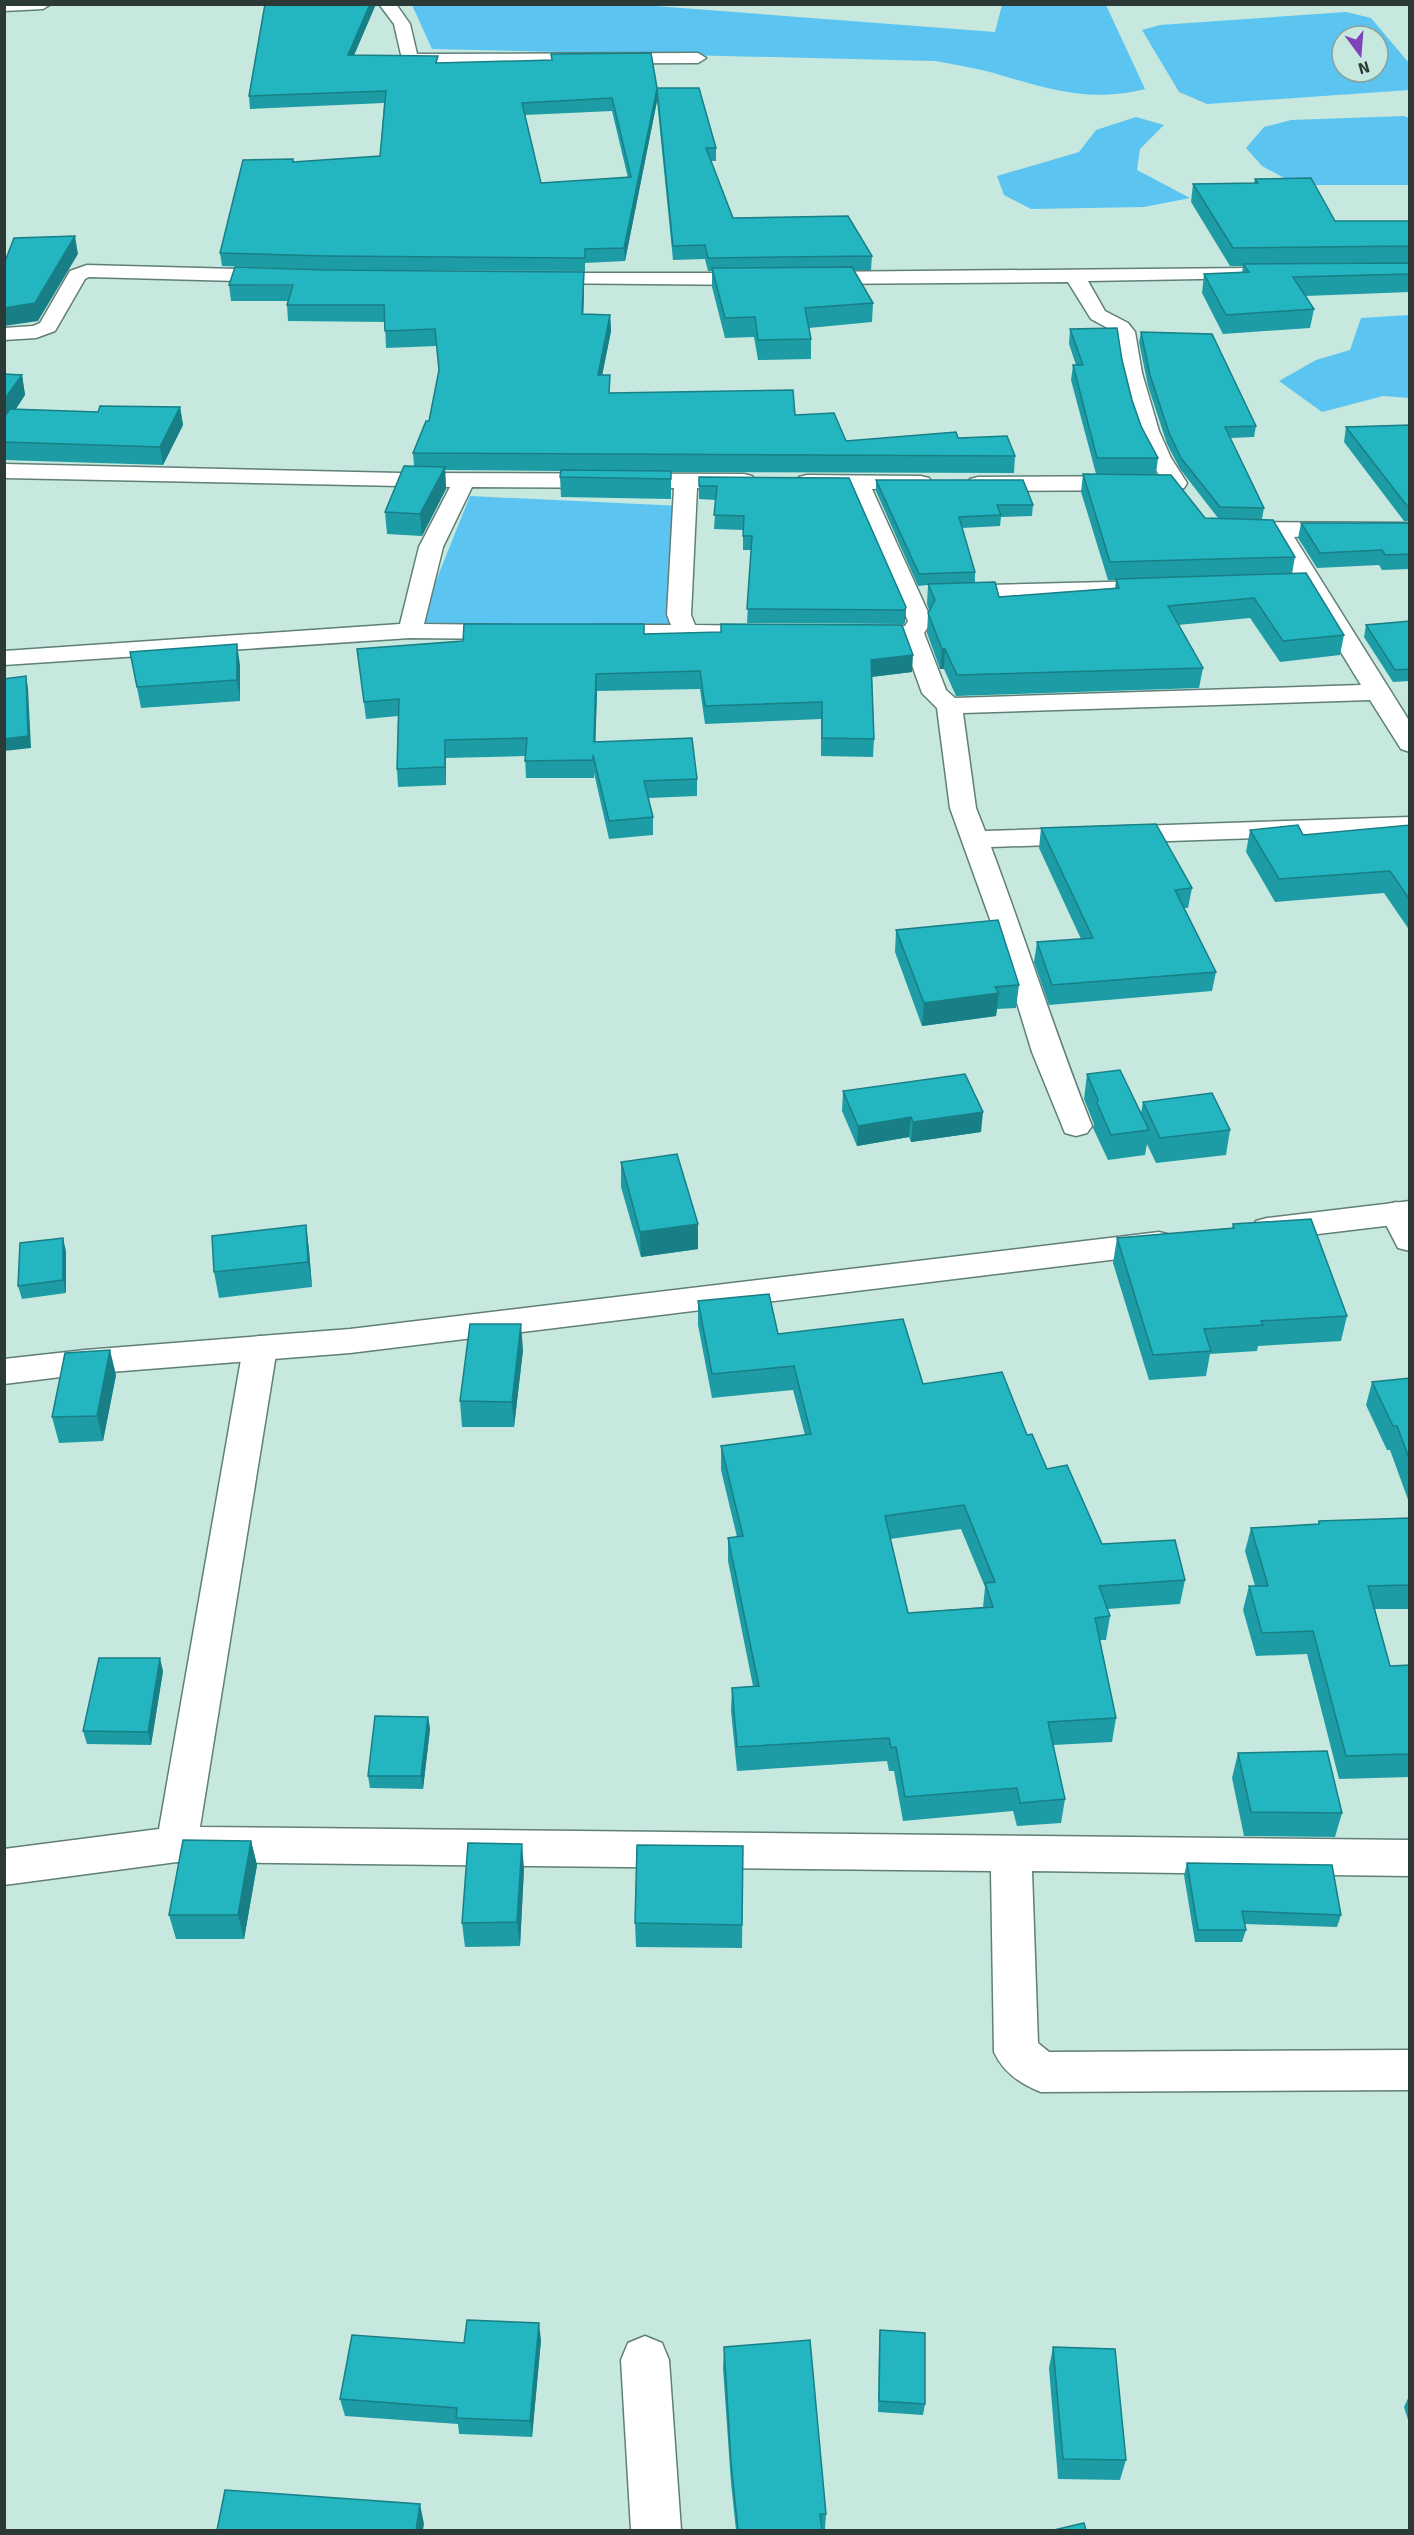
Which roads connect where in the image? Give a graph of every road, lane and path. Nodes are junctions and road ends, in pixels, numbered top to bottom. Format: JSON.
{"nodes":[{"id":1,"x":43,"y":4,"type":"edge"},
{"id":2,"x":387,"y":4,"type":"edge"},
{"id":3,"x":4,"y":6,"type":"edge"},
{"id":4,"x":698,"y":58,"type":"dead end"},
{"id":5,"x":1268,"y":274,"type":"edge"},
{"id":6,"x":1075,"y":276,"type":"junction"},
{"id":7,"x":292,"y":277,"type":"edge"},
{"id":8,"x":518,"y":279,"type":"edge"},
{"id":9,"x":4,"y":334,"type":"edge"},
{"id":10,"x":4,"y":471,"type":"edge"},
{"id":11,"x":464,"y":481,"type":"junction"},
{"id":12,"x":686,"y":481,"type":"junction"},
{"id":13,"x":766,"y":482,"type":"edge"},
{"id":14,"x":789,"y":482,"type":"edge"},
{"id":15,"x":858,"y":482,"type":"junction"},
{"id":16,"x":1210,"y":528,"type":"edge"},
{"id":17,"x":1410,"y":530,"type":"edge"},
{"id":18,"x":1279,"y":531,"type":"junction"},
{"id":19,"x":1169,"y":588,"type":"edge"},
{"id":20,"x":909,"y":595,"type":"junction"},
{"id":21,"x":410,"y":631,"type":"junction"},
{"id":22,"x":530,"y":632,"type":"edge"},
{"id":23,"x":578,"y":632,"type":"edge"},
{"id":24,"x":686,"y":632,"type":"junction"},
{"id":25,"x":793,"y":633,"type":"edge"},
{"id":26,"x":840,"y":633,"type":"edge"},
{"id":27,"x":912,"y":633,"type":"junction"},
{"id":28,"x":4,"y":658,"type":"edge"},
{"id":29,"x":1376,"y":692,"type":"junction"},
{"id":30,"x":949,"y":706,"type":"junction"},
{"id":31,"x":1402,"y":719,"type":"edge"},
{"id":32,"x":1410,"y":744,"type":"edge"},
{"id":33,"x":1410,"y":825,"type":"edge"},
{"id":34,"x":974,"y":839,"type":"junction"},
{"id":35,"x":1076,"y":1125,"type":"dead end"},
{"id":36,"x":1405,"y":1221,"type":"edge"},
{"id":37,"x":1232,"y":1234,"type":"edge"},
{"id":38,"x":1185,"y":1240,"type":"edge"},
{"id":39,"x":260,"y":1348,"type":"junction"},
{"id":40,"x":4,"y":1372,"type":"edge"},
{"id":41,"x":177,"y":1844,"type":"junction"},
{"id":42,"x":1011,"y":1854,"type":"junction"},
{"id":43,"x":1410,"y":1858,"type":"edge"},
{"id":44,"x":4,"y":1867,"type":"edge"},
{"id":45,"x":1410,"y":2070,"type":"edge"},
{"id":46,"x":645,"y":2360,"type":"dead end"},
{"id":47,"x":656,"y":2530,"type":"edge"}],
"edges":[{"from":1,"to":3,"type":"street"},
{"from":2,"to":4,"type":"street"},
{"from":5,"to":6,"type":"street"},
{"from":6,"to":8,"type":"street"},
{"from":6,"to":15,"type":"street"},
{"from":7,"to":9,"type":"street"},
{"from":10,"to":11,"type":"street"},
{"from":11,"to":12,"type":"street"},
{"from":11,"to":21,"type":"street"},
{"from":12,"to":13,"type":"street"},
{"from":12,"to":24,"type":"street"},
{"from":14,"to":15,"type":"street"},
{"from":15,"to":20,"type":"street"},
{"from":16,"to":18,"type":"street"},
{"from":17,"to":18,"type":"street"},
{"from":18,"to":29,"type":"street"},
{"from":19,"to":20,"type":"street"},
{"from":20,"to":27,"type":"street"},
{"from":21,"to":22,"type":"street"},
{"from":21,"to":28,"type":"street"},
{"from":23,"to":24,"type":"street"},
{"from":24,"to":25,"type":"street"},
{"from":26,"to":27,"type":"street"},
{"from":27,"to":30,"type":"street"},
{"from":29,"to":30,"type":"street"},
{"from":29,"to":31,"type":"street"},
{"from":30,"to":34,"type":"street"},
{"from":31,"to":32,"type":"street"},
{"from":33,"to":34,"type":"street"},
{"from":34,"to":35,"type":"street"},
{"from":36,"to":37,"type":"street"},
{"from":38,"to":39,"type":"street"},
{"from":39,"to":40,"type":"street"},
{"from":39,"to":41,"type":"street"},
{"from":41,"to":42,"type":"street"},
{"from":41,"to":44,"type":"street"},
{"from":42,"to":43,"type":"street"},
{"from":42,"to":45,"type":"street"},
{"from":46,"to":47,"type":"street"}]}
